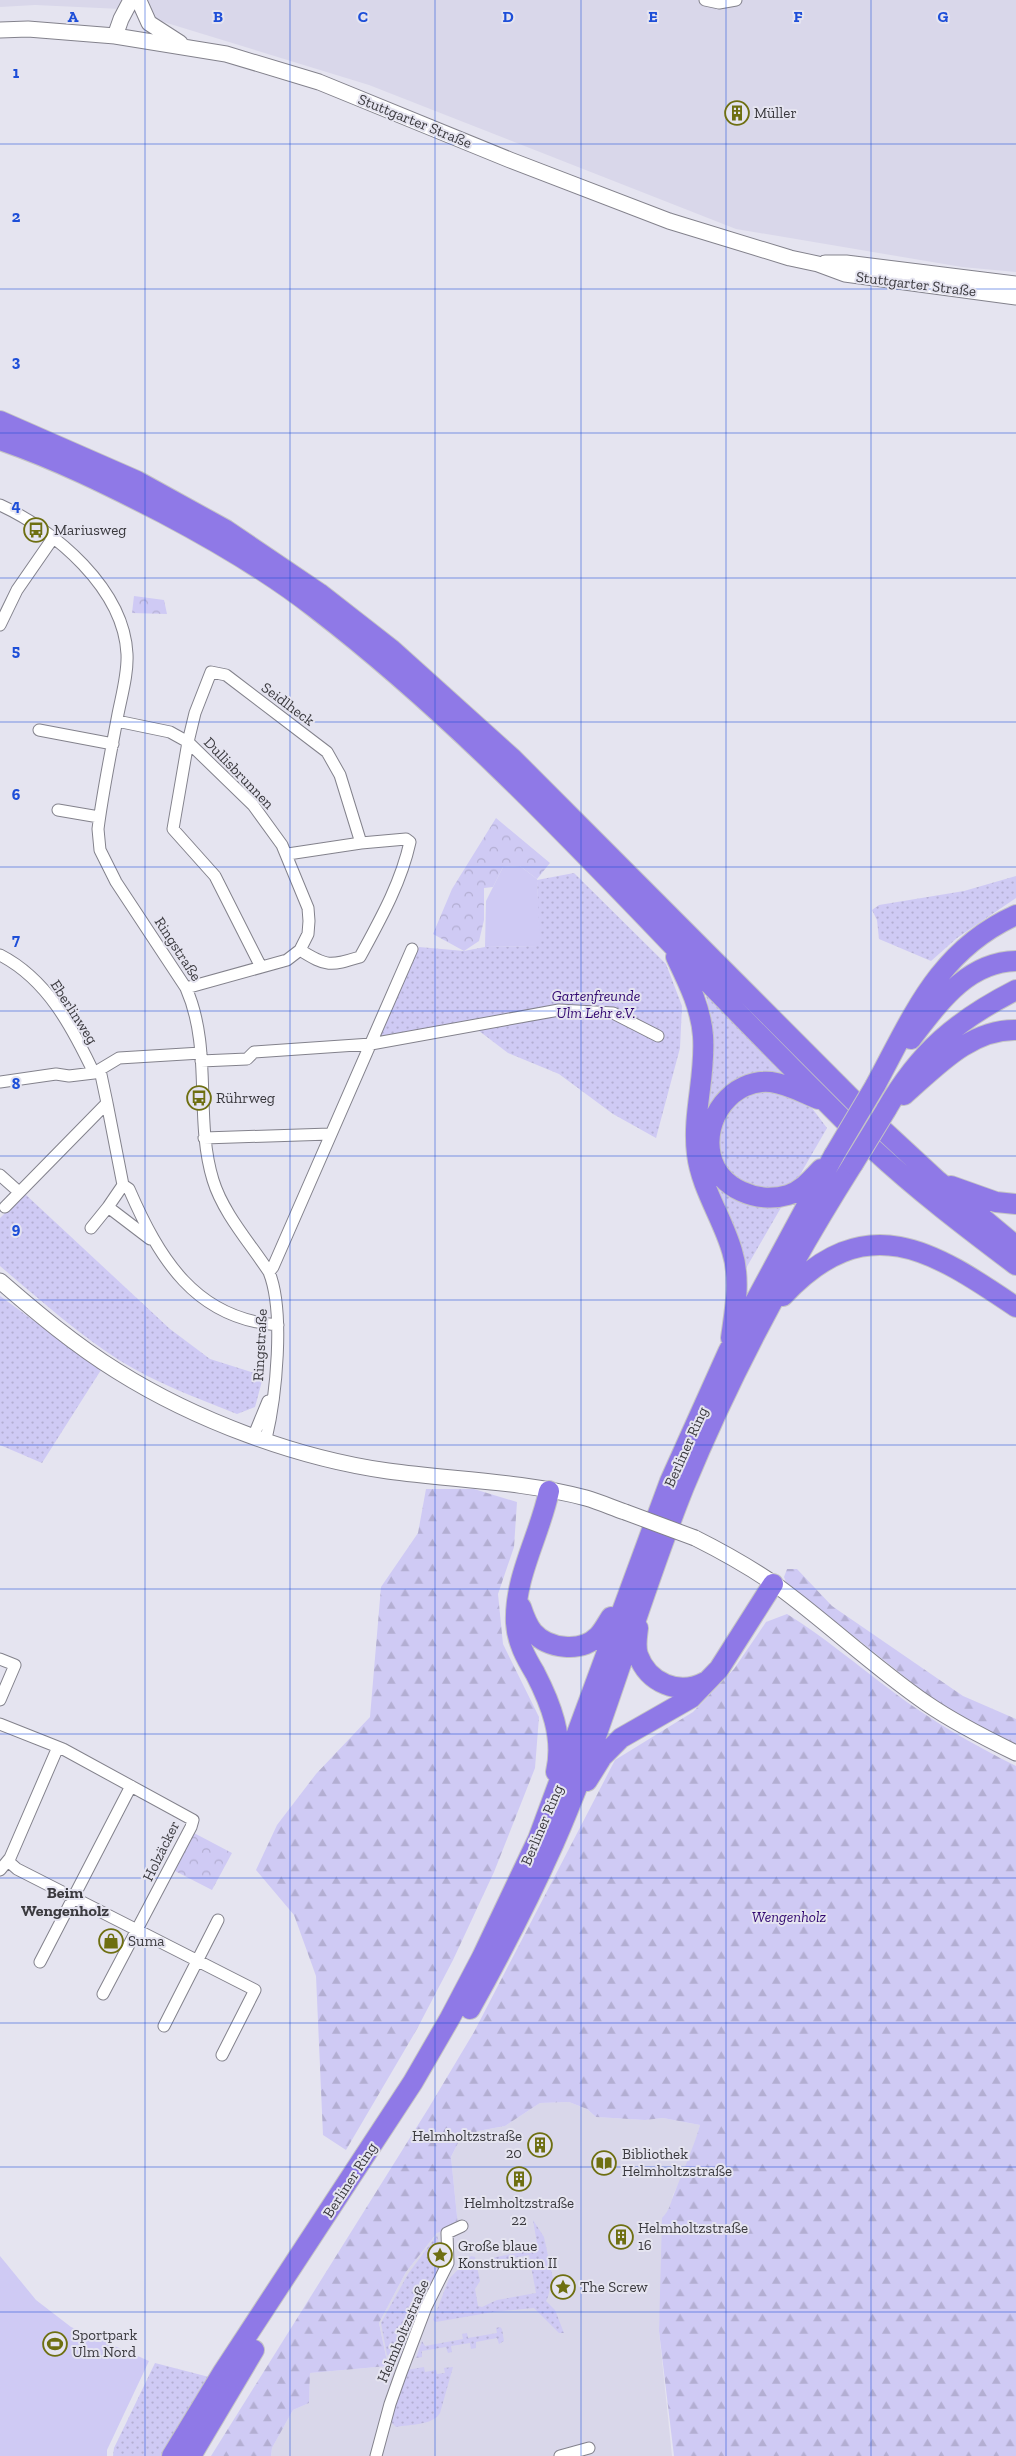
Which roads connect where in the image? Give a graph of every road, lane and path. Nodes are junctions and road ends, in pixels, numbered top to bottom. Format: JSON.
{"nodes":[{"id":1,"x":705,"y":0,"type":"edge"},
{"id":2,"x":736,"y":0,"type":"edge"},
{"id":3,"x":137,"y":1,"type":"edge"},
{"id":4,"x":0,"y":30,"type":"edge"},
{"id":5,"x":115,"y":36,"type":"junction"},
{"id":6,"x":134,"y":38,"type":"junction"},
{"id":7,"x":184,"y":46,"type":"junction"},
{"id":8,"x":818,"y":264,"type":"junction"},
{"id":9,"x":1016,"y":284,"type":"edge"},
{"id":10,"x":1016,"y":297,"type":"edge"},
{"id":11,"x":0,"y":421,"type":"edge"},
{"id":12,"x":0,"y":440,"type":"edge"},
{"id":13,"x":0,"y":504,"type":"edge"},
{"id":14,"x":53,"y":538,"type":"junction"},
{"id":15,"x":0,"y":625,"type":"edge"},
{"id":16,"x":117,"y":721,"type":"junction"},
{"id":17,"x":39,"y":730,"type":"dead end"},
{"id":18,"x":188,"y":742,"type":"junction"},
{"id":19,"x":113,"y":744,"type":"junction"},
{"id":20,"x":58,"y":810,"type":"dead end"},
{"id":21,"x":99,"y":817,"type":"junction"},
{"id":22,"x":361,"y":843,"type":"junction"},
{"id":23,"x":288,"y":854,"type":"junction"},
{"id":24,"x":1010,"y":918,"type":"edge"},
{"id":25,"x":670,"y":943,"type":"junction"},
{"id":26,"x":412,"y":949,"type":"dead end"},
{"id":27,"x":300,"y":950,"type":"junction"},
{"id":28,"x":0,"y":955,"type":"edge"},
{"id":29,"x":1016,"y":962,"type":"edge"},
{"id":30,"x":261,"y":968,"type":"junction"},
{"id":31,"x":186,"y":988,"type":"junction"},
{"id":32,"x":1016,"y":990,"type":"edge"},
{"id":33,"x":1016,"y":1030,"type":"edge"},
{"id":34,"x":658,"y":1036,"type":"dead end"},
{"id":35,"x":371,"y":1044,"type":"junction"},
{"id":36,"x":201,"y":1056,"type":"junction"},
{"id":37,"x":97,"y":1071,"type":"junction"},
{"id":38,"x":0,"y":1082,"type":"edge"},
{"id":39,"x":908,"y":1084,"type":"junction"},
{"id":40,"x":875,"y":1086,"type":"junction"},
{"id":41,"x":107,"y":1103,"type":"junction"},
{"id":42,"x":829,"y":1104,"type":"junction"},
{"id":43,"x":330,"y":1134,"type":"junction"},
{"id":44,"x":204,"y":1138,"type":"junction"},
{"id":45,"x":834,"y":1155,"type":"junction"},
{"id":46,"x":0,"y":1175,"type":"edge"},
{"id":47,"x":938,"y":1181,"type":"junction"},
{"id":48,"x":123,"y":1185,"type":"junction"},
{"id":49,"x":19,"y":1192,"type":"junction"},
{"id":50,"x":1016,"y":1204,"type":"edge"},
{"id":51,"x":5,"y":1207,"type":"dead end"},
{"id":52,"x":108,"y":1207,"type":"junction"},
{"id":53,"x":91,"y":1228,"type":"dead end"},
{"id":54,"x":154,"y":1242,"type":"junction"},
{"id":55,"x":1016,"y":1246,"type":"edge"},
{"id":56,"x":1016,"y":1266,"type":"edge"},
{"id":57,"x":268,"y":1272,"type":"junction"},
{"id":58,"x":0,"y":1281,"type":"edge"},
{"id":59,"x":1016,"y":1307,"type":"edge"},
{"id":60,"x":764,"y":1317,"type":"junction"},
{"id":61,"x":278,"y":1326,"type":"junction"},
{"id":62,"x":728,"y":1352,"type":"junction"},
{"id":63,"x":260,"y":1437,"type":"junction"},
{"id":64,"x":550,"y":1491,"type":"junction"},
{"id":65,"x":773,"y":1584,"type":"junction"},
{"id":66,"x":518,"y":1598,"type":"junction"},
{"id":67,"x":631,"y":1607,"type":"junction"},
{"id":68,"x":0,"y":1659,"type":"edge"},
{"id":69,"x":709,"y":1679,"type":"junction"},
{"id":70,"x":0,"y":1700,"type":"edge"},
{"id":71,"x":0,"y":1724,"type":"edge"},
{"id":72,"x":58,"y":1747,"type":"junction"},
{"id":73,"x":1016,"y":1753,"type":"edge"},
{"id":74,"x":130,"y":1786,"type":"junction"},
{"id":75,"x":546,"y":1840,"type":"junction"},
{"id":76,"x":8,"y":1861,"type":"junction"},
{"id":77,"x":0,"y":1870,"type":"edge"},
{"id":78,"x":73,"y":1897,"type":"junction"},
{"id":79,"x":218,"y":1920,"type":"dead end"},
{"id":80,"x":137,"y":1931,"type":"junction"},
{"id":81,"x":197,"y":1960,"type":"junction"},
{"id":82,"x":40,"y":1962,"type":"dead end"},
{"id":83,"x":103,"y":1994,"type":"dead end"},
{"id":84,"x":164,"y":2026,"type":"dead end"},
{"id":85,"x":222,"y":2054,"type":"dead end"},
{"id":86,"x":462,"y":2226,"type":"dead end"},
{"id":87,"x":589,"y":2448,"type":"dead end"},
{"id":88,"x":172,"y":2456,"type":"edge"},
{"id":89,"x":191,"y":2456,"type":"edge"},
{"id":90,"x":376,"y":2456,"type":"edge"},
{"id":91,"x":560,"y":2456,"type":"edge"}],
"edges":[{"from":1,"to":2,"type":"street"},
{"from":3,"to":5,"type":"street"},
{"from":3,"to":6,"type":"street"},
{"from":3,"to":7,"type":"street"},
{"from":4,"to":5,"type":"street","name":"Stuttgarter Straße"},
{"from":5,"to":6,"type":"street","name":"Stuttgarter Straße"},
{"from":6,"to":7,"type":"street","name":"Stuttgarter Straße"},
{"from":7,"to":8,"type":"street","name":"Stuttgarter Straße"},
{"from":8,"to":9,"type":"street","name":"Stuttgarter Straße"},
{"from":8,"to":10,"type":"street","name":"Stuttgarter Straße"},
{"from":11,"to":47,"type":"highway"},
{"from":12,"to":25,"type":"highway"},
{"from":13,"to":14,"type":"street","name":"Ringstraße"},
{"from":14,"to":15,"type":"street"},
{"from":14,"to":16,"type":"street","name":"Ringstraße"},
{"from":16,"to":18,"type":"street","name":"Dullisbrunnen"},
{"from":16,"to":19,"type":"street","name":"Ringstraße"},
{"from":17,"to":19,"type":"street"},
{"from":18,"to":22,"type":"street","name":"Seidlheck"},
{"from":18,"to":23,"type":"street","name":"Dullisbrunnen"},
{"from":18,"to":30,"type":"street","name":"Dullisbrunnen"},
{"from":19,"to":21,"type":"street","name":"Ringstraße"},
{"from":20,"to":21,"type":"street"},
{"from":21,"to":31,"type":"street","name":"Ringstraße"},
{"from":22,"to":23,"type":"street"},
{"from":22,"to":27,"type":"street"},
{"from":23,"to":27,"type":"street","name":"Dullisbrunnen"},
{"from":24,"to":40,"type":"highway"},
{"from":25,"to":42,"type":"highway"},
{"from":25,"to":62,"type":"highway"},
{"from":26,"to":35,"type":"street"},
{"from":27,"to":30,"type":"street"},
{"from":28,"to":37,"type":"street","name":"Eberlinweg"},
{"from":29,"to":40,"type":"highway"},
{"from":30,"to":31,"type":"street"},
{"from":31,"to":36,"type":"street","name":"Ringstraße"},
{"from":32,"to":39,"type":"highway"},
{"from":33,"to":39,"type":"highway"},
{"from":34,"to":35,"type":"street"},
{"from":35,"to":36,"type":"street"},
{"from":35,"to":43,"type":"street"},
{"from":36,"to":37,"type":"street"},
{"from":36,"to":44,"type":"street","name":"Ringstraße"},
{"from":37,"to":38,"type":"street"},
{"from":37,"to":41,"type":"street"},
{"from":39,"to":60,"type":"highway","name":"Berliner Ring","bridge":true},
{"from":40,"to":45,"type":"highway","bridge":true},
{"from":41,"to":48,"type":"street"},
{"from":41,"to":49,"type":"street"},
{"from":42,"to":45,"type":"highway"},
{"from":42,"to":56,"type":"highway"},
{"from":43,"to":44,"type":"street"},
{"from":43,"to":57,"type":"street"},
{"from":44,"to":57,"type":"street","name":"Ringstraße"},
{"from":45,"to":62,"type":"highway","name":"Berliner Ring"},
{"from":46,"to":49,"type":"street"},
{"from":47,"to":50,"type":"highway"},
{"from":47,"to":55,"type":"highway"},
{"from":48,"to":52,"type":"street"},
{"from":48,"to":54,"type":"street"},
{"from":49,"to":51,"type":"street"},
{"from":52,"to":53,"type":"street"},
{"from":52,"to":54,"type":"street"},
{"from":54,"to":61,"type":"street"},
{"from":57,"to":61,"type":"street","name":"Ringstraße"},
{"from":58,"to":63,"type":"street"},
{"from":59,"to":60,"type":"highway"},
{"from":60,"to":67,"type":"highway","name":"Berliner Ring"},
{"from":61,"to":63,"type":"street","name":"Ringstraße"},
{"from":62,"to":67,"type":"highway","name":"Berliner Ring"},
{"from":63,"to":64,"type":"street"},
{"from":64,"to":65,"type":"street","bridge":true},
{"from":64,"to":66,"type":"highway"},
{"from":65,"to":69,"type":"highway"},
{"from":65,"to":73,"type":"street"},
{"from":66,"to":67,"type":"highway"},
{"from":66,"to":75,"type":"highway"},
{"from":67,"to":69,"type":"highway"},
{"from":67,"to":75,"type":"highway","name":"Berliner Ring"},
{"from":68,"to":70,"type":"street"},
{"from":69,"to":75,"type":"highway"},
{"from":71,"to":72,"type":"street","name":"Holzäcker"},
{"from":72,"to":74,"type":"street","name":"Holzäcker"},
{"from":72,"to":76,"type":"street"},
{"from":74,"to":78,"type":"street"},
{"from":74,"to":80,"type":"street","name":"Holzäcker"},
{"from":75,"to":88,"type":"highway","name":"Berliner Ring"},
{"from":75,"to":89,"type":"highway","name":"Berliner Ring"},
{"from":76,"to":77,"type":"street"},
{"from":76,"to":78,"type":"street"},
{"from":78,"to":80,"type":"street"},
{"from":78,"to":82,"type":"street"},
{"from":79,"to":81,"type":"street"},
{"from":80,"to":81,"type":"street"},
{"from":80,"to":83,"type":"street","name":"Holzäcker"},
{"from":81,"to":84,"type":"street"},
{"from":81,"to":85,"type":"street"},
{"from":86,"to":90,"type":"street","name":"Helmholtzstraße"},
{"from":87,"to":91,"type":"street"}]}
